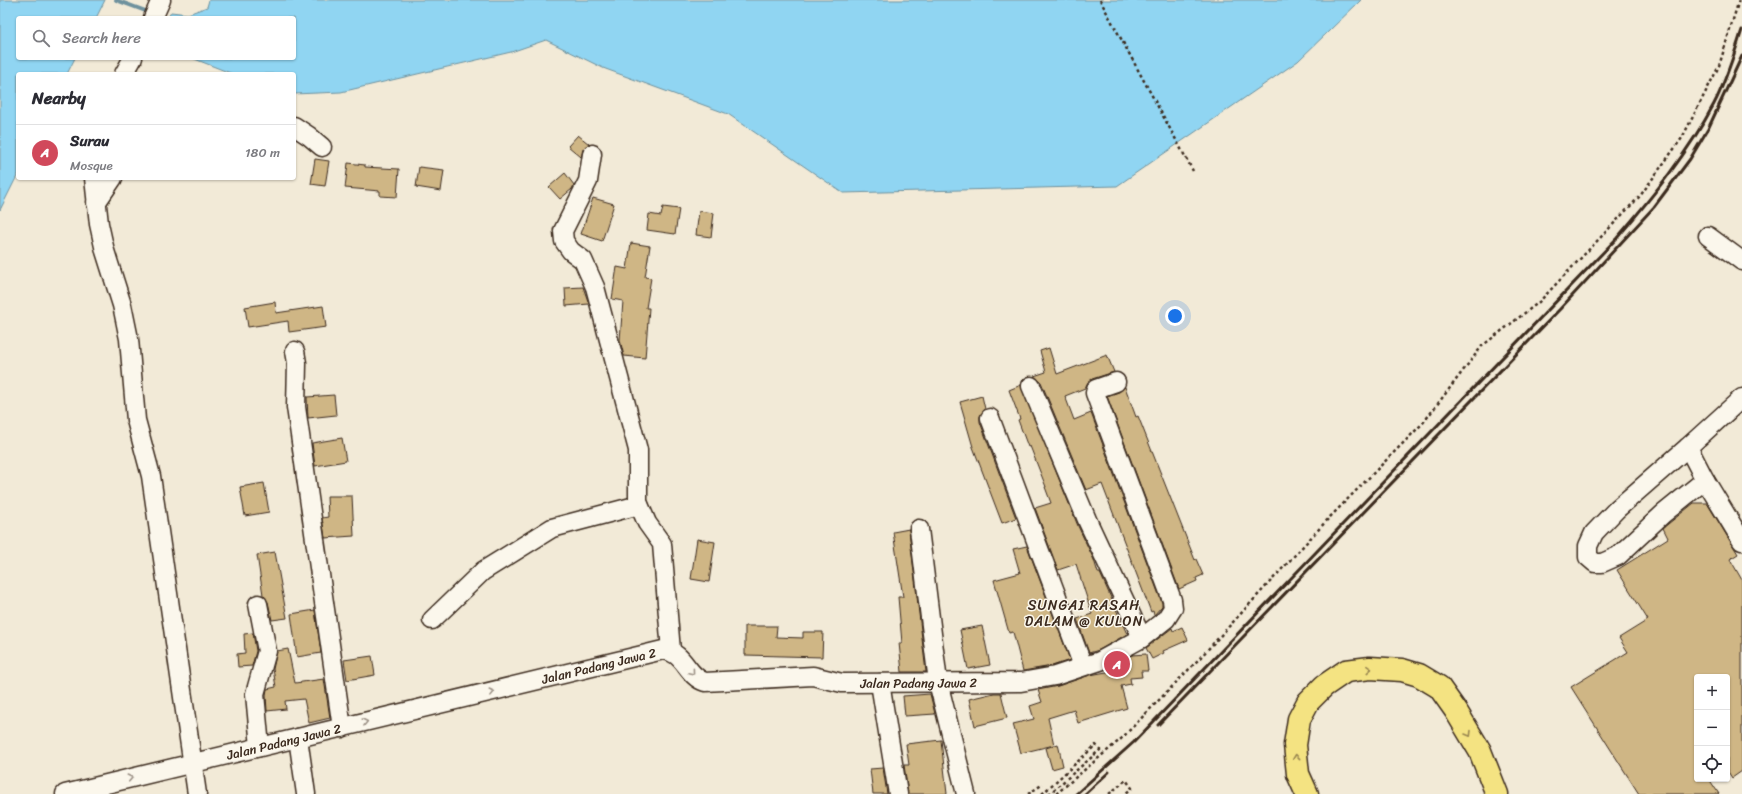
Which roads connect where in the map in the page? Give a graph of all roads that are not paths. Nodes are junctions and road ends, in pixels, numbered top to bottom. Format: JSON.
{"nodes":[{"id":1,"x":161,"y":0,"type":"edge"},
{"id":2,"x":154,"y":16,"type":"edge"},
{"id":3,"x":132,"y":60,"type":"edge"},
{"id":4,"x":125,"y":72,"type":"edge"},
{"id":5,"x":296,"y":127,"type":"edge"},
{"id":6,"x":322,"y":147,"type":"dead end"},
{"id":7,"x":592,"y":154,"type":"dead end"},
{"id":8,"x":94,"y":180,"type":"edge"},
{"id":9,"x":112,"y":180,"type":"edge"},
{"id":10,"x":96,"y":203,"type":"junction"},
{"id":11,"x":1708,"y":236,"type":"dead end"},
{"id":12,"x":1742,"y":261,"type":"edge"},
{"id":13,"x":295,"y":351,"type":"dead end"},
{"id":14,"x":1116,"y":382,"type":"dead end"},
{"id":15,"x":1031,"y":386,"type":"dead end"},
{"id":16,"x":1742,"y":398,"type":"edge"},
{"id":17,"x":990,"y":418,"type":"dead end"},
{"id":18,"x":1688,"y":447,"type":"junction"},
{"id":19,"x":1705,"y":480,"type":"junction"},
{"id":20,"x":639,"y":505,"type":"junction"},
{"id":21,"x":919,"y":529,"type":"dead end"},
{"id":22,"x":1742,"y":541,"type":"edge"},
{"id":23,"x":258,"y":604,"type":"dead end"},
{"id":24,"x":432,"y":620,"type":"dead end"},
{"id":25,"x":1142,"y":638,"type":"junction"},
{"id":26,"x":670,"y":651,"type":"junction"},
{"id":27,"x":1083,"y":666,"type":"junction"},
{"id":28,"x":938,"y":682,"type":"junction"},
{"id":29,"x":880,"y":683,"type":"junction"},
{"id":30,"x":342,"y":728,"type":"junction"},
{"id":31,"x":298,"y":738,"type":"junction"},
{"id":32,"x":260,"y":747,"type":"junction"},
{"id":33,"x":194,"y":763,"type":"junction"},
{"id":34,"x":65,"y":794,"type":"edge"},
{"id":35,"x":197,"y":794,"type":"edge"},
{"id":36,"x":306,"y":794,"type":"edge"},
{"id":37,"x":898,"y":794,"type":"edge"},
{"id":38,"x":966,"y":794,"type":"edge"},
{"id":39,"x":1307,"y":794,"type":"edge"},
{"id":40,"x":1498,"y":794,"type":"edge"}],
"edges":[{"from":1,"to":2,"type":"street"},
{"from":3,"to":4,"type":"street"},
{"from":5,"to":6,"type":"street"},
{"from":7,"to":20,"type":"street"},
{"from":8,"to":10,"type":"street"},
{"from":9,"to":10,"type":"street"},
{"from":10,"to":33,"type":"street"},
{"from":11,"to":12,"type":"street"},
{"from":13,"to":30,"type":"street"},
{"from":14,"to":25,"type":"street","name":"Jalan Padang Jawa 2"},
{"from":15,"to":25,"type":"street"},
{"from":16,"to":18,"type":"street"},
{"from":17,"to":27,"type":"street"},
{"from":18,"to":19,"type":"street"},
{"from":18,"to":19,"type":"street"},
{"from":19,"to":22,"type":"street"},
{"from":20,"to":24,"type":"street"},
{"from":20,"to":26,"type":"street"},
{"from":21,"to":28,"type":"street"},
{"from":23,"to":32,"type":"street"},
{"from":25,"to":27,"type":"street","name":"Jalan Padang Jawa 2"},
{"from":26,"to":29,"type":"street","name":"Jalan Padang Jawa 2","one_way":true},
{"from":30,"to":26,"type":"street","name":"Jalan Padang Jawa 2","one_way":true},
{"from":27,"to":28,"type":"street","name":"Jalan Padang Jawa 2"},
{"from":28,"to":29,"type":"street","name":"Jalan Padang Jawa 2"},
{"from":28,"to":38,"type":"street"},
{"from":29,"to":37,"type":"street"},
{"from":30,"to":31,"type":"street","name":"Jalan Padang Jawa 2"},
{"from":31,"to":32,"type":"street","name":"Jalan Padang Jawa 2"},
{"from":31,"to":36,"type":"street"},
{"from":32,"to":33,"type":"street","name":"Jalan Padang Jawa 2"},
{"from":34,"to":33,"type":"street","name":"Jalan Padang Jawa 2","one_way":true},
{"from":33,"to":35,"type":"street"},
{"from":39,"to":40,"type":"main road","one_way":true}]}
